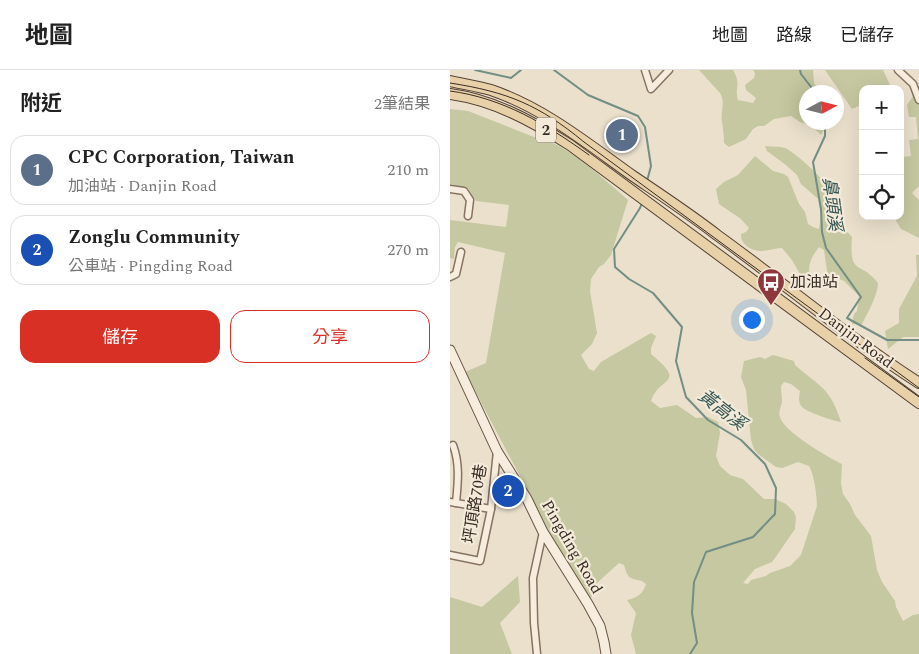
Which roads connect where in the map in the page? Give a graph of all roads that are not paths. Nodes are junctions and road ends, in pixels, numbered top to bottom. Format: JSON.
{"nodes":[{"id":1,"x":645,"y":70,"type":"edge"},
{"id":2,"x":669,"y":70,"type":"edge"},
{"id":3,"x":898,"y":70,"type":"edge"},
{"id":4,"x":450,"y":81,"type":"edge"},
{"id":5,"x":450,"y":94,"type":"edge"},
{"id":6,"x":919,"y":100,"type":"edge"},
{"id":7,"x":450,"y":189,"type":"edge"},
{"id":8,"x":468,"y":216,"type":"dead end"},
{"id":9,"x":461,"y":252,"type":"dead end"},
{"id":10,"x":450,"y":277,"type":"edge"},
{"id":11,"x":450,"y":350,"type":"edge"},
{"id":12,"x":919,"y":383,"type":"edge"},
{"id":13,"x":919,"y":403,"type":"edge"},
{"id":14,"x":453,"y":445,"type":"dead end"},
{"id":15,"x":497,"y":451,"type":"junction"},
{"id":16,"x":453,"y":502,"type":"edge"},
{"id":17,"x":491,"y":509,"type":"junction"},
{"id":18,"x":543,"y":532,"type":"junction"},
{"id":19,"x":450,"y":555,"type":"edge"},
{"id":20,"x":537,"y":654,"type":"edge"},
{"id":21,"x":606,"y":654,"type":"edge"}],
"edges":[{"from":1,"to":2,"type":"street"},
{"from":3,"to":6,"type":"street"},
{"from":4,"to":12,"type":"main road","name":"Danjin Road"},
{"from":5,"to":13,"type":"main road","name":"Danjin Road","number":"2"},
{"from":7,"to":8,"type":"street"},
{"from":9,"to":10,"type":"street"},
{"from":11,"to":15,"type":"street","name":"Pingding Road"},
{"from":14,"to":16,"type":"street"},
{"from":15,"to":17,"type":"street","name":"坪頂路70巷"},
{"from":15,"to":18,"type":"street","name":"Pingding Road"},
{"from":16,"to":17,"type":"street"},
{"from":17,"to":19,"type":"street","name":"坪頂路70巷"},
{"from":18,"to":20,"type":"street"},
{"from":18,"to":21,"type":"street","name":"Pingding Road"}]}
